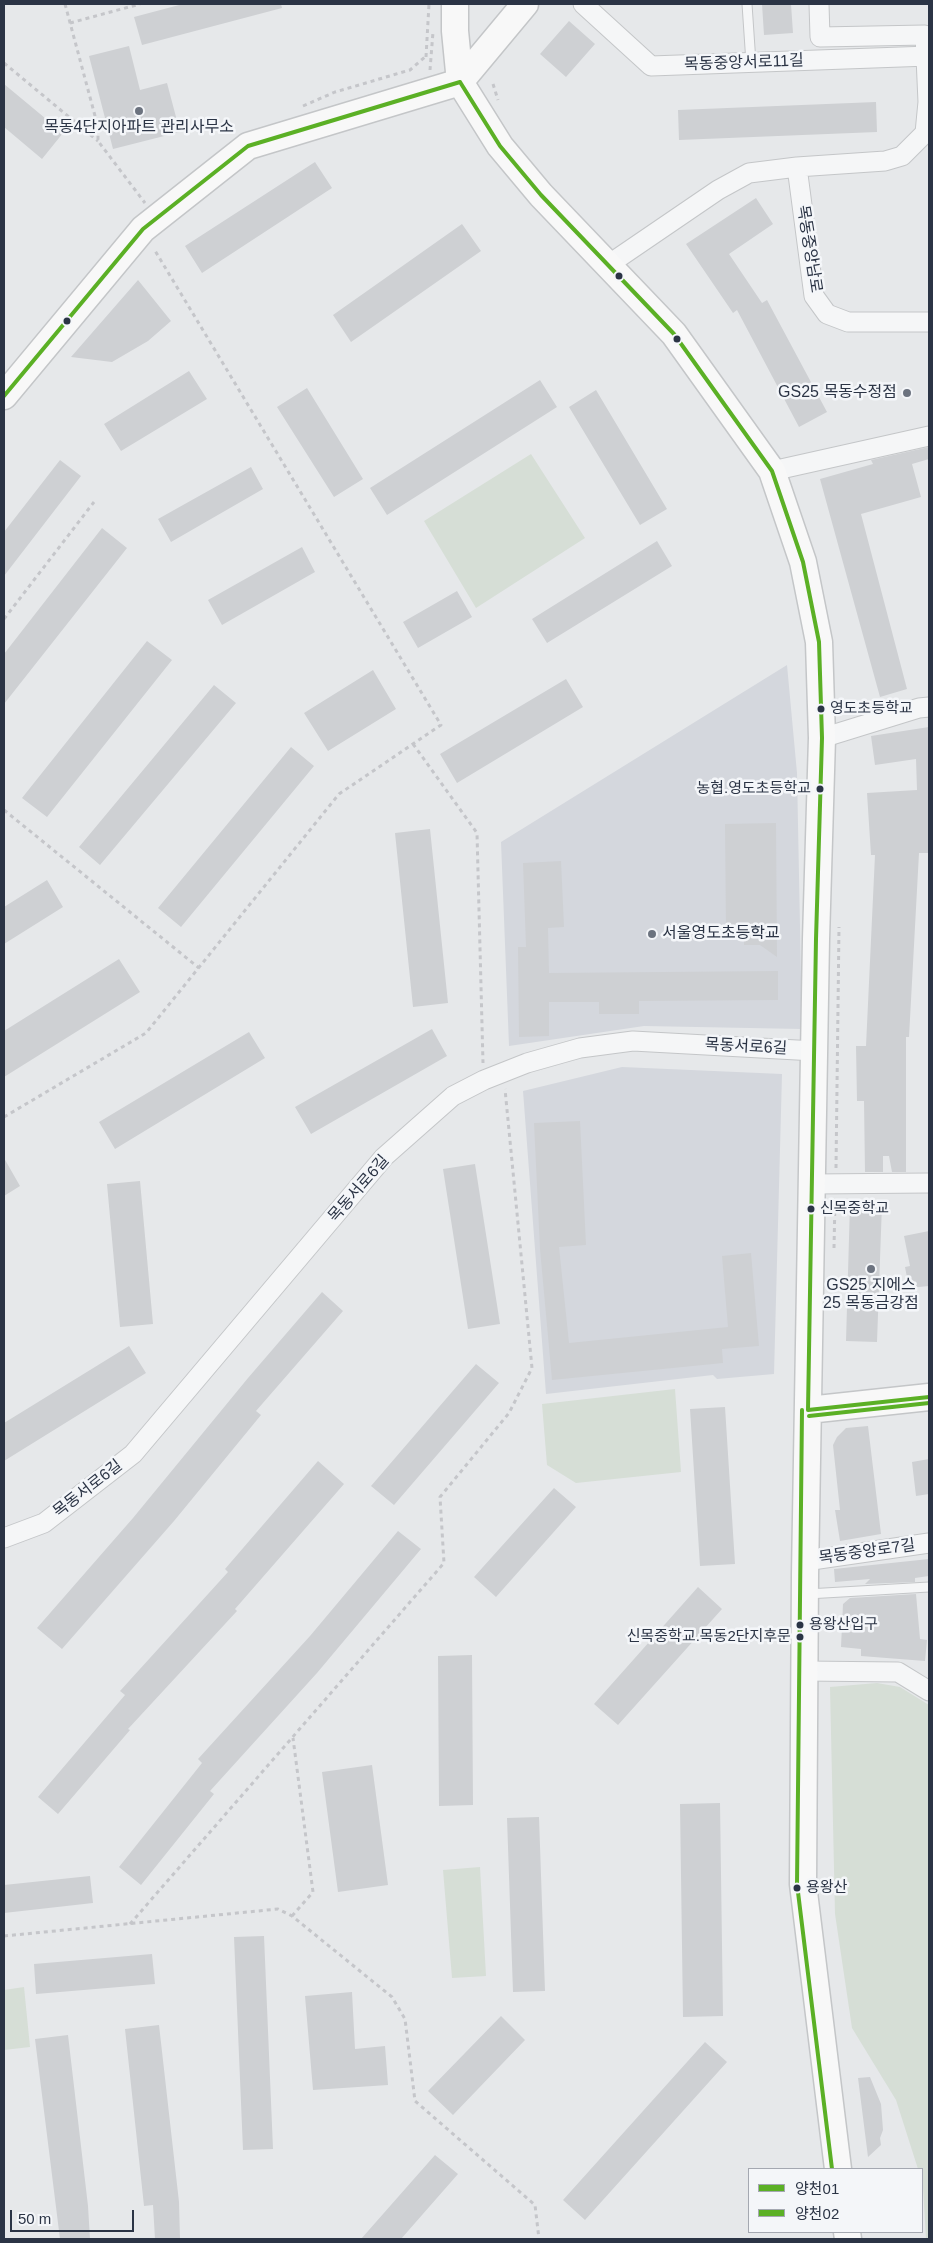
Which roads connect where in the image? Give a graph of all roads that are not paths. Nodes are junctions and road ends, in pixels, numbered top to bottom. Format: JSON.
{"nodes":[{"id":1,"x":456,"y":4,"type":"edge"},
{"id":2,"x":525,"y":4,"type":"edge"},
{"id":3,"x":583,"y":4,"type":"edge"},
{"id":4,"x":746,"y":4,"type":"edge"},
{"id":5,"x":818,"y":4,"type":"edge"},
{"id":6,"x":927,"y":56,"type":"edge"},
{"id":7,"x":751,"y":63,"type":"junction"},
{"id":8,"x":460,"y":82,"type":"junction"},
{"id":9,"x":797,"y":167,"type":"junction"},
{"id":10,"x":608,"y":265,"type":"junction"},
{"id":11,"x":929,"y":322,"type":"edge"},
{"id":12,"x":4,"y":396,"type":"edge"},
{"id":13,"x":929,"y":436,"type":"edge"},
{"id":14,"x":772,"y":472,"type":"junction"},
{"id":15,"x":929,"y":707,"type":"edge"},
{"id":16,"x":822,"y":738,"type":"junction"},
{"id":17,"x":815,"y":1051,"type":"junction"},
{"id":18,"x":929,"y":1183,"type":"edge"},
{"id":19,"x":824,"y":1184,"type":"junction"},
{"id":20,"x":929,"y":1397,"type":"edge"},
{"id":21,"x":808,"y":1410,"type":"junction"},
{"id":22,"x":4,"y":1538,"type":"edge"},
{"id":23,"x":929,"y":1543,"type":"edge"},
{"id":24,"x":805,"y":1560,"type":"junction"},
{"id":25,"x":929,"y":1587,"type":"edge"},
{"id":26,"x":804,"y":1594,"type":"junction"},
{"id":27,"x":804,"y":1671,"type":"junction"},
{"id":28,"x":929,"y":1691,"type":"edge"},
{"id":29,"x":838,"y":2168,"type":"edge"}],
"edges":[{"from":1,"to":8,"type":"main road"},
{"from":2,"to":8,"type":"main road"},
{"from":3,"to":7,"type":"street","name":"목동중앙서로11길"},
{"from":4,"to":7,"type":"lane"},
{"from":5,"to":6,"type":"street"},
{"from":6,"to":7,"type":"street","name":"목동중앙서로11길"},
{"from":6,"to":9,"type":"street"},
{"from":8,"to":10,"type":"main road"},
{"from":8,"to":12,"type":"main road"},
{"from":9,"to":10,"type":"street"},
{"from":9,"to":11,"type":"street","name":"목동중앙남로"},
{"from":10,"to":14,"type":"main road"},
{"from":13,"to":14,"type":"street"},
{"from":14,"to":16,"type":"main road"},
{"from":15,"to":16,"type":"street"},
{"from":16,"to":17,"type":"main road"},
{"from":17,"to":19,"type":"main road"},
{"from":17,"to":22,"type":"street","name":"목동서로6길"},
{"from":18,"to":19,"type":"street"},
{"from":19,"to":21,"type":"main road"},
{"from":20,"to":21,"type":"main road"},
{"from":21,"to":24,"type":"main road"},
{"from":23,"to":24,"type":"street","name":"목동중앙로7길"},
{"from":24,"to":26,"type":"main road"},
{"from":25,"to":26,"type":"lane"},
{"from":26,"to":27,"type":"main road"},
{"from":27,"to":28,"type":"street"},
{"from":27,"to":29,"type":"main road"}]}
